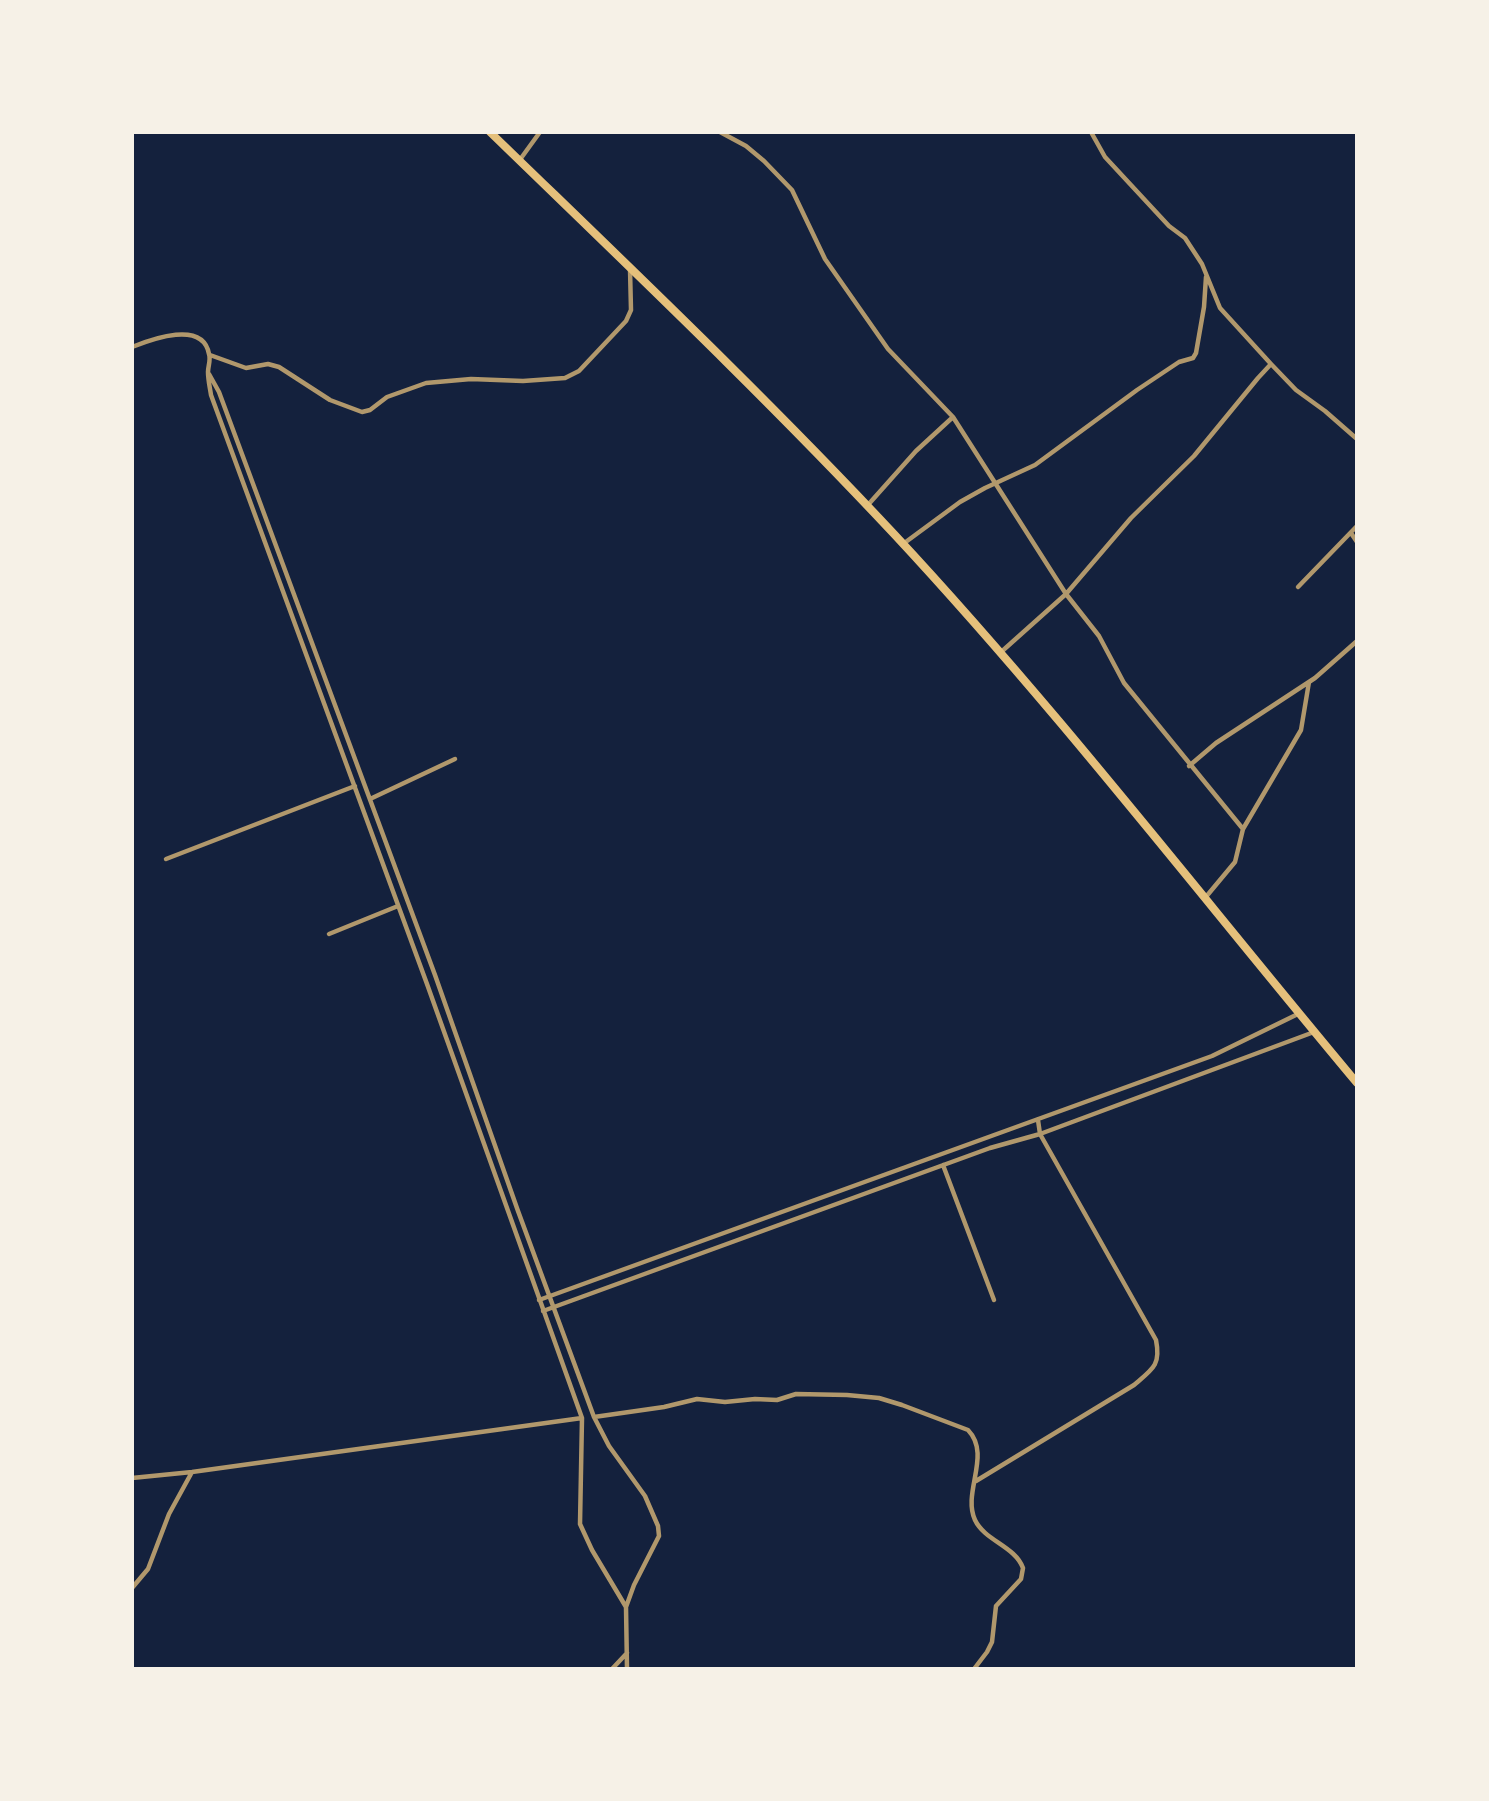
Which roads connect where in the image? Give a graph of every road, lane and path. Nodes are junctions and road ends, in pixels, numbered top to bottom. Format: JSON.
{"nodes":[{"id":1,"x":490,"y":132,"type":"edge"},
{"id":2,"x":540,"y":132,"type":"edge"},
{"id":3,"x":720,"y":132,"type":"edge"},
{"id":4,"x":1091,"y":132,"type":"edge"},
{"id":5,"x":519,"y":161,"type":"junction"},
{"id":6,"x":630,"y":269,"type":"junction"},
{"id":7,"x":1207,"y":276,"type":"junction"},
{"id":8,"x":132,"y":347,"type":"edge"},
{"id":9,"x":210,"y":355,"type":"junction"},
{"id":10,"x":1271,"y":364,"type":"junction"},
{"id":11,"x":208,"y":372,"type":"junction"},
{"id":12,"x":953,"y":417,"type":"junction"},
{"id":13,"x":1357,"y":439,"type":"edge"},
{"id":14,"x":996,"y":483,"type":"junction"},
{"id":15,"x":867,"y":506,"type":"junction"},
{"id":16,"x":1357,"y":526,"type":"edge"},
{"id":17,"x":1351,"y":533,"type":"junction"},
{"id":18,"x":1357,"y":542,"type":"edge"},
{"id":19,"x":903,"y":544,"type":"junction"},
{"id":20,"x":1298,"y":587,"type":"dead end"},
{"id":21,"x":1066,"y":594,"type":"junction"},
{"id":22,"x":1357,"y":641,"type":"edge"},
{"id":23,"x":1000,"y":653,"type":"junction"},
{"id":24,"x":1310,"y":682,"type":"junction"},
{"id":25,"x":455,"y":759,"type":"dead end"},
{"id":26,"x":1189,"y":766,"type":"junction"},
{"id":27,"x":355,"y":786,"type":"junction"},
{"id":28,"x":370,"y":799,"type":"junction"},
{"id":29,"x":1243,"y":830,"type":"junction"},
{"id":30,"x":166,"y":859,"type":"dead end"},
{"id":31,"x":1205,"y":898,"type":"junction"},
{"id":32,"x":398,"y":906,"type":"junction"},
{"id":33,"x":328,"y":934,"type":"dead end"},
{"id":34,"x":1300,"y":1013,"type":"junction"},
{"id":35,"x":1314,"y":1032,"type":"junction"},
{"id":36,"x":1357,"y":1083,"type":"edge"},
{"id":37,"x":1038,"y":1119,"type":"junction"},
{"id":38,"x":1040,"y":1134,"type":"junction"},
{"id":39,"x":943,"y":1165,"type":"junction"},
{"id":40,"x":549,"y":1296,"type":"junction"},
{"id":41,"x":539,"y":1300,"type":"junction"},
{"id":42,"x":994,"y":1300,"type":"dead end"},
{"id":43,"x":554,"y":1307,"type":"junction"},
{"id":44,"x":543,"y":1311,"type":"junction"},
{"id":45,"x":594,"y":1417,"type":"junction"},
{"id":46,"x":582,"y":1418,"type":"junction"},
{"id":47,"x":192,"y":1472,"type":"junction"},
{"id":48,"x":132,"y":1478,"type":"edge"},
{"id":49,"x":976,"y":1481,"type":"junction"},
{"id":50,"x":132,"y":1588,"type":"edge"},
{"id":51,"x":626,"y":1607,"type":"junction"},
{"id":52,"x":627,"y":1653,"type":"junction"},
{"id":53,"x":612,"y":1669,"type":"edge"},
{"id":54,"x":627,"y":1669,"type":"edge"},
{"id":55,"x":974,"y":1669,"type":"edge"}],
"edges":[{"from":1,"to":5,"type":"main road"},
{"from":2,"to":5,"type":"street"},
{"from":3,"to":12,"type":"street"},
{"from":4,"to":7,"type":"street"},
{"from":5,"to":6,"type":"main road"},
{"from":6,"to":9,"type":"street"},
{"from":6,"to":15,"type":"main road"},
{"from":7,"to":10,"type":"street"},
{"from":7,"to":14,"type":"street"},
{"from":8,"to":9,"type":"street"},
{"from":9,"to":11,"type":"street"},
{"from":10,"to":13,"type":"street"},
{"from":10,"to":21,"type":"street"},
{"from":11,"to":27,"type":"street"},
{"from":11,"to":28,"type":"street"},
{"from":12,"to":14,"type":"street"},
{"from":12,"to":15,"type":"street"},
{"from":14,"to":19,"type":"street"},
{"from":14,"to":21,"type":"street"},
{"from":15,"to":19,"type":"main road"},
{"from":16,"to":17,"type":"street"},
{"from":17,"to":18,"type":"street"},
{"from":17,"to":20,"type":"street"},
{"from":19,"to":23,"type":"main road"},
{"from":21,"to":23,"type":"street"},
{"from":21,"to":26,"type":"street"},
{"from":22,"to":24,"type":"street"},
{"from":23,"to":31,"type":"main road"},
{"from":24,"to":26,"type":"street"},
{"from":24,"to":29,"type":"street"},
{"from":25,"to":28,"type":"street"},
{"from":26,"to":29,"type":"street"},
{"from":27,"to":30,"type":"street"},
{"from":27,"to":32,"type":"street"},
{"from":28,"to":40,"type":"street"},
{"from":29,"to":31,"type":"street"},
{"from":31,"to":34,"type":"main road"},
{"from":32,"to":33,"type":"street"},
{"from":32,"to":41,"type":"street"},
{"from":34,"to":35,"type":"main road"},
{"from":34,"to":37,"type":"street"},
{"from":35,"to":36,"type":"main road"},
{"from":35,"to":38,"type":"street"},
{"from":37,"to":38,"type":"street"},
{"from":37,"to":40,"type":"street"},
{"from":38,"to":39,"type":"street"},
{"from":38,"to":49,"type":"street"},
{"from":39,"to":42,"type":"street"},
{"from":39,"to":43,"type":"street"},
{"from":40,"to":41,"type":"street"},
{"from":40,"to":43,"type":"street"},
{"from":41,"to":44,"type":"street"},
{"from":43,"to":44,"type":"street"},
{"from":43,"to":45,"type":"street"},
{"from":44,"to":46,"type":"street"},
{"from":45,"to":49,"type":"street"},
{"from":45,"to":51,"type":"street"},
{"from":46,"to":47,"type":"street"},
{"from":46,"to":51,"type":"street"},
{"from":47,"to":48,"type":"street"},
{"from":47,"to":50,"type":"street"},
{"from":49,"to":55,"type":"street"},
{"from":51,"to":52,"type":"street"},
{"from":52,"to":53,"type":"street"},
{"from":52,"to":54,"type":"street"}]}
